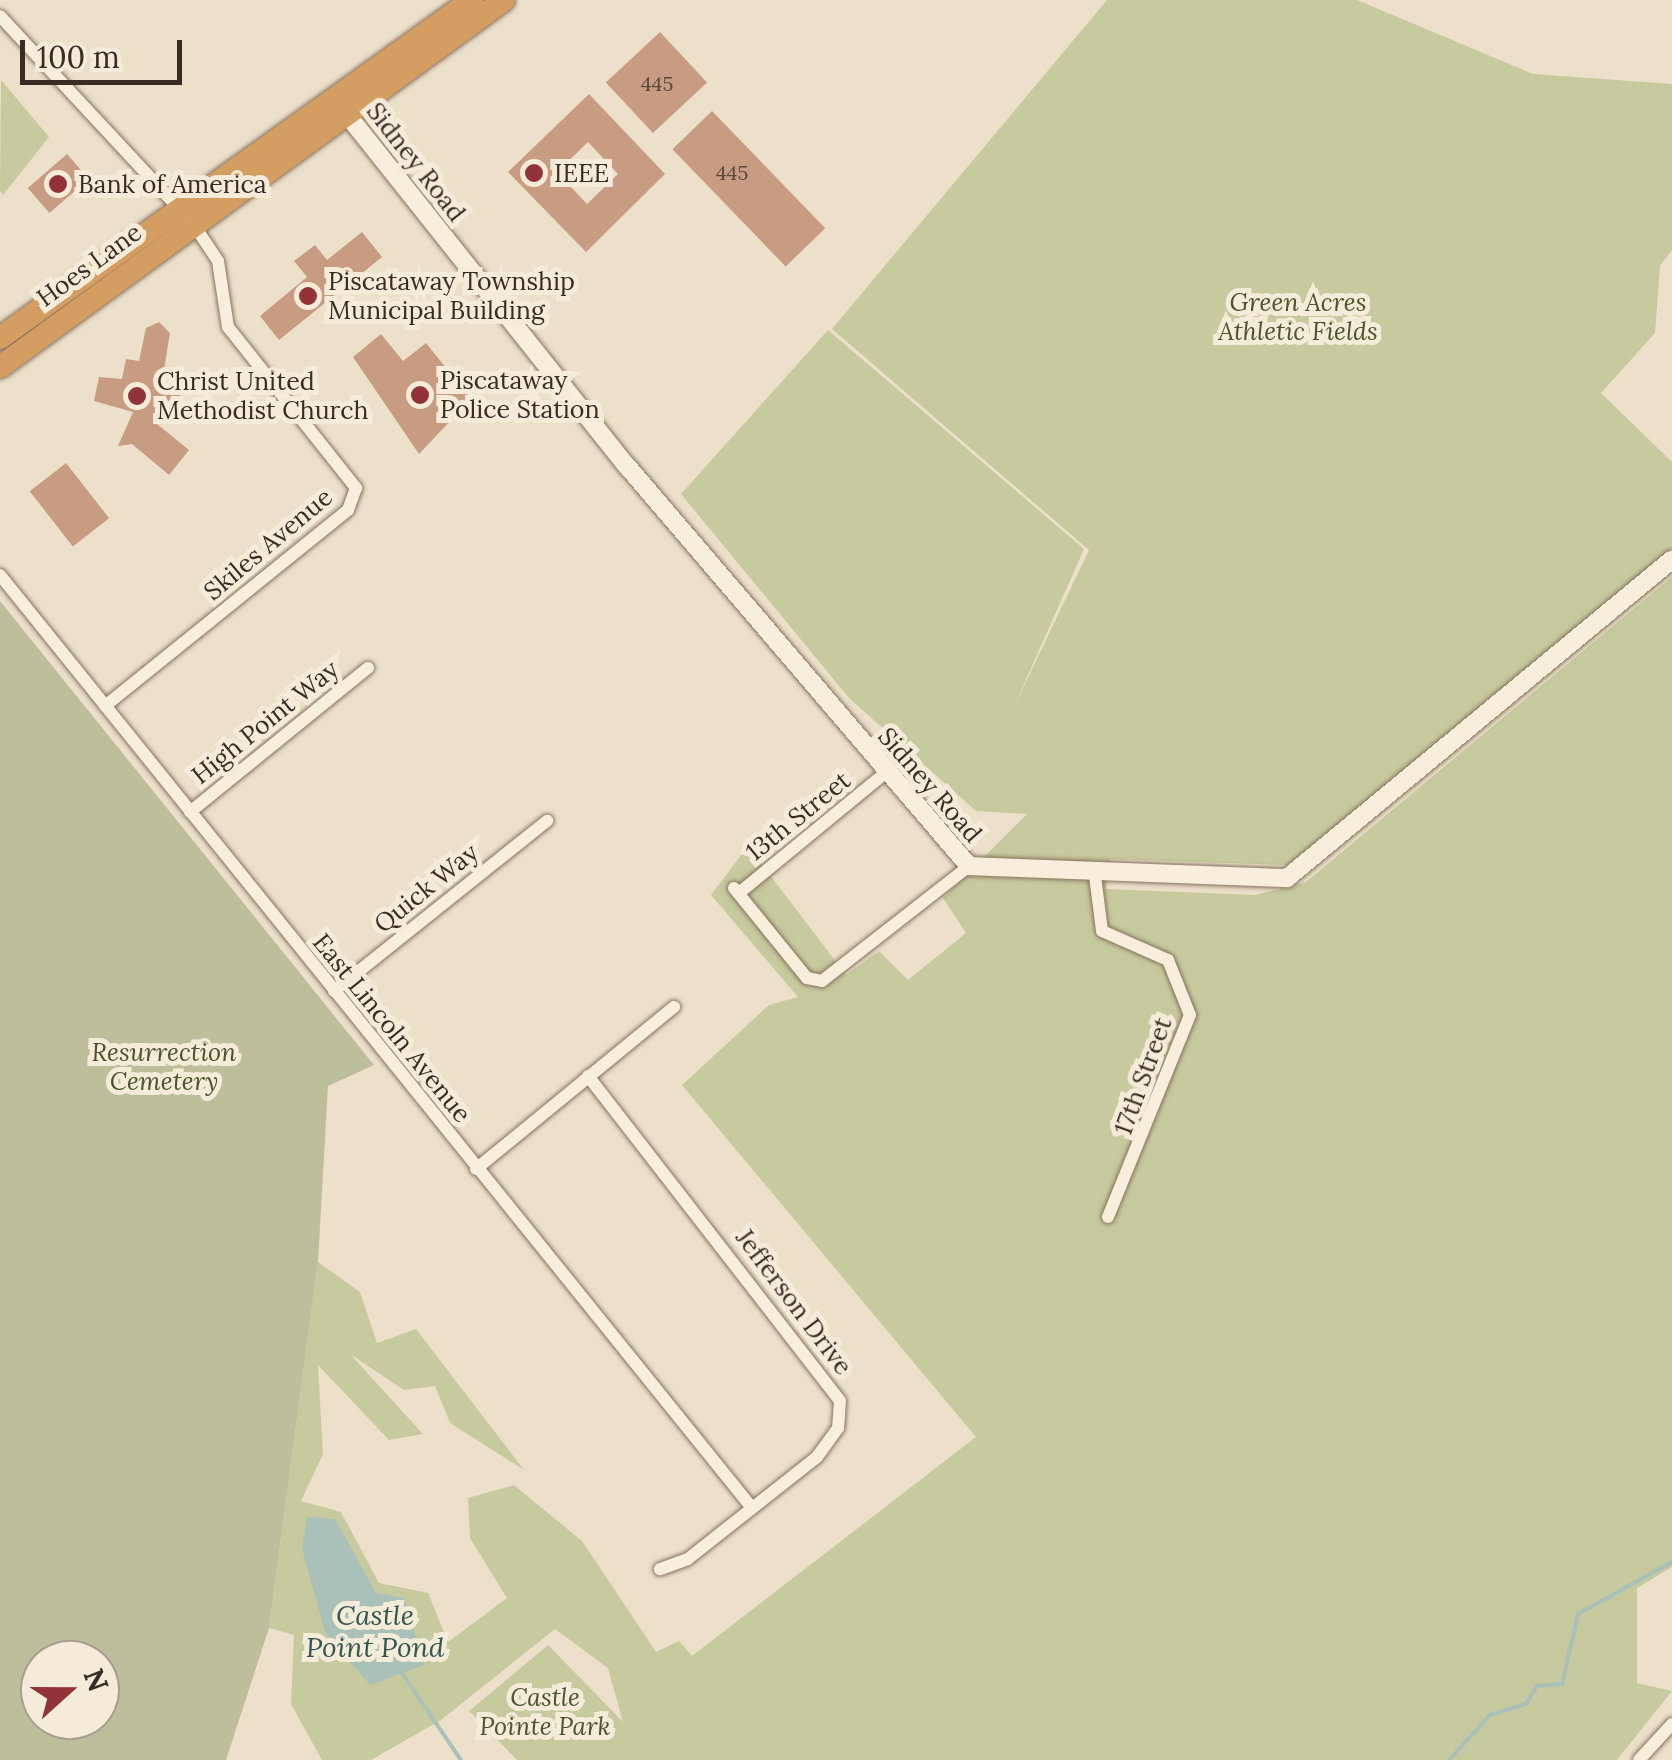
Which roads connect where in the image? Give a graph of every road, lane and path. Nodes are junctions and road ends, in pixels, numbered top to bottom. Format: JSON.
{"nodes":[{"id":1,"x":472,"y":0,"type":"edge"},
{"id":2,"x":504,"y":0,"type":"edge"},
{"id":3,"x":0,"y":16,"type":"edge"},
{"id":4,"x":344,"y":111,"type":"junction"},
{"id":5,"x":176,"y":206,"type":"junction"},
{"id":6,"x":194,"y":225,"type":"junction"},
{"id":7,"x":0,"y":338,"type":"edge"},
{"id":8,"x":0,"y":367,"type":"edge"},
{"id":9,"x":1672,"y":560,"type":"edge"},
{"id":10,"x":0,"y":574,"type":"edge"},
{"id":11,"x":368,"y":668,"type":"dead end"},
{"id":12,"x":106,"y":706,"type":"junction"},
{"id":13,"x":885,"y":773,"type":"junction"},
{"id":14,"x":190,"y":812,"type":"junction"},
{"id":15,"x":547,"y":820,"type":"dead end"},
{"id":16,"x":969,"y":866,"type":"junction"},
{"id":17,"x":1095,"y":876,"type":"junction"},
{"id":18,"x":334,"y":991,"type":"junction"},
{"id":19,"x":674,"y":1006,"type":"dead end"},
{"id":20,"x":588,"y":1076,"type":"junction"},
{"id":21,"x":476,"y":1169,"type":"junction"},
{"id":22,"x":1108,"y":1217,"type":"dead end"},
{"id":23,"x":752,"y":1508,"type":"junction"},
{"id":24,"x":660,"y":1570,"type":"dead end"},
{"id":25,"x":1672,"y":1724,"type":"edge"},
{"id":26,"x":1639,"y":1760,"type":"edge"}],
"edges":[{"from":1,"to":4,"type":"highway","name":"Hoes Lane"},
{"from":2,"to":4,"type":"highway","name":"Hoes Lane"},
{"from":3,"to":5,"type":"street","name":"Skiles Avenue"},
{"from":4,"to":5,"type":"highway","name":"Hoes Lane"},
{"from":4,"to":6,"type":"highway","name":"Hoes Lane"},
{"from":4,"to":13,"type":"street","name":"Sidney Road"},
{"from":5,"to":6,"type":"street","name":"Skiles Avenue"},
{"from":5,"to":7,"type":"highway","name":"Hoes Lane"},
{"from":6,"to":8,"type":"highway","name":"Hoes Lane"},
{"from":6,"to":12,"type":"street","name":"Skiles Avenue"},
{"from":9,"to":17,"type":"street","name":"Sidney Road"},
{"from":10,"to":12,"type":"street","name":"East Lincoln Avenue"},
{"from":11,"to":14,"type":"street","name":"High Point Way"},
{"from":12,"to":14,"type":"street","name":"East Lincoln Avenue"},
{"from":13,"to":16,"type":"street","name":"Sidney Road"},
{"from":13,"to":16,"type":"street","name":"13th Street"},
{"from":14,"to":18,"type":"street","name":"East Lincoln Avenue"},
{"from":15,"to":18,"type":"street","name":"Quick Way"},
{"from":16,"to":17,"type":"street","name":"Sidney Road"},
{"from":17,"to":22,"type":"street","name":"17th Street"},
{"from":18,"to":21,"type":"street","name":"East Lincoln Avenue"},
{"from":19,"to":20,"type":"street"},
{"from":20,"to":21,"type":"street"},
{"from":20,"to":23,"type":"street","name":"Jefferson Drive"},
{"from":21,"to":23,"type":"street","name":"East Lincoln Avenue"},
{"from":23,"to":24,"type":"street","name":"Jefferson Drive"},
{"from":25,"to":26,"type":"street"}]}
